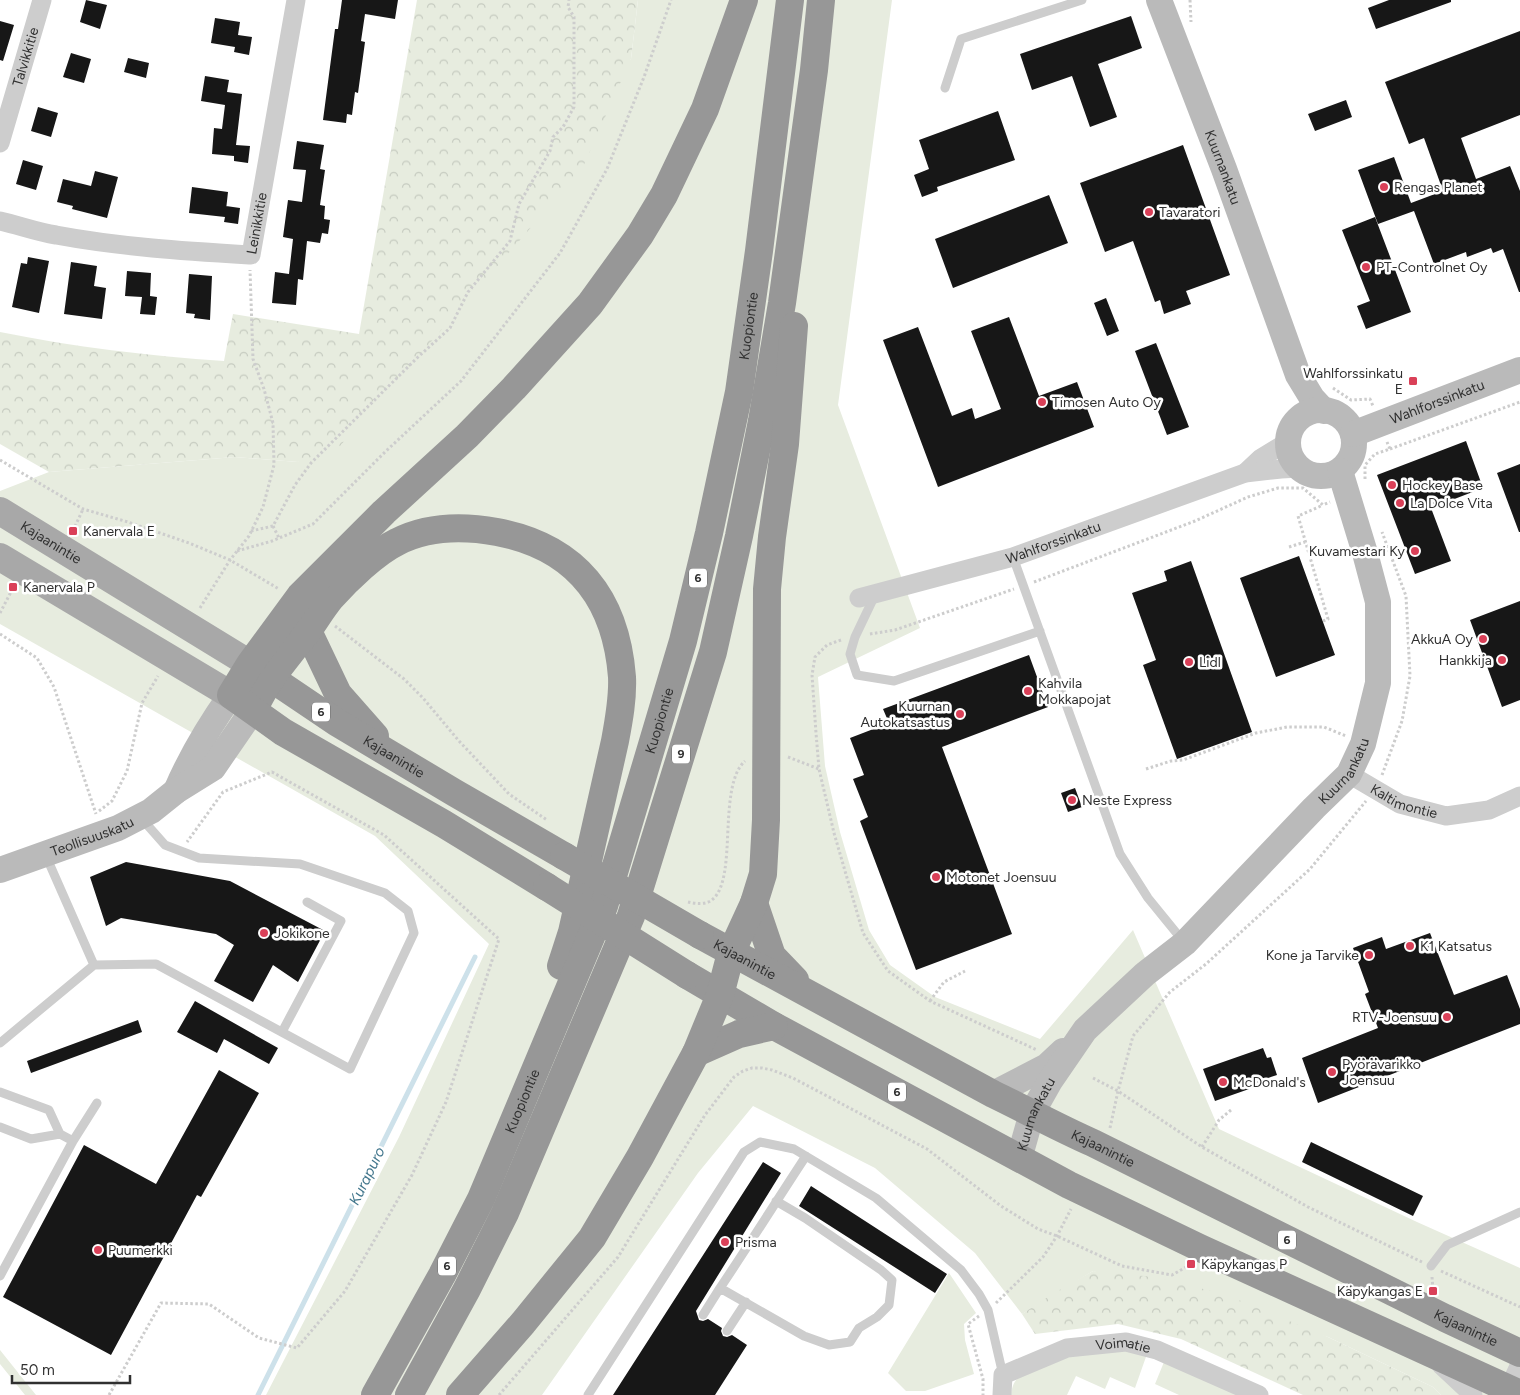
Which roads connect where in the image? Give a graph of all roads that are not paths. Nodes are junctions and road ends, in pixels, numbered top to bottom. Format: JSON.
{"nodes":[{"id":1,"x":42,"y":0,"type":"edge"},
{"id":2,"x":296,"y":0,"type":"edge"},
{"id":3,"x":744,"y":0,"type":"edge"},
{"id":4,"x":790,"y":0,"type":"edge"},
{"id":5,"x":821,"y":0,"type":"edge"},
{"id":6,"x":1082,"y":0,"type":"edge"},
{"id":7,"x":1159,"y":0,"type":"edge"},
{"id":8,"x":814,"y":70,"type":"junction"},
{"id":9,"x":944,"y":88,"type":"dead end"},
{"id":10,"x":0,"y":143,"type":"edge"},
{"id":11,"x":0,"y":221,"type":"edge"},
{"id":12,"x":1284,"y":336,"type":"junction"},
{"id":13,"x":1520,"y":370,"type":"edge"},
{"id":14,"x":1328,"y":399,"type":"junction"},
{"id":15,"x":1293,"y":431,"type":"junction"},
{"id":16,"x":1353,"y":434,"type":"junction"},
{"id":17,"x":1300,"y":468,"type":"junction"},
{"id":18,"x":1245,"y":473,"type":"junction"},
{"id":19,"x":1343,"y":483,"type":"junction"},
{"id":20,"x":0,"y":510,"type":"edge"},
{"id":21,"x":0,"y":557,"type":"edge"},
{"id":22,"x":1013,"y":557,"type":"junction"},
{"id":23,"x":867,"y":596,"type":"joint"},
{"id":24,"x":320,"y":627,"type":"junction"},
{"id":25,"x":1040,"y":631,"type":"junction"},
{"id":26,"x":260,"y":671,"type":"junction"},
{"id":27,"x":231,"y":695,"type":"junction"},
{"id":28,"x":253,"y":710,"type":"junction"},
{"id":29,"x":394,"y":757,"type":"junction"},
{"id":30,"x":1349,"y":774,"type":"junction"},
{"id":31,"x":176,"y":791,"type":"junction"},
{"id":32,"x":1520,"y":796,"type":"edge"},
{"id":33,"x":140,"y":818,"type":"junction"},
{"id":34,"x":45,"y":854,"type":"junction"},
{"id":35,"x":0,"y":870,"type":"edge"},
{"id":36,"x":307,"y":902,"type":"dead end"},
{"id":37,"x":754,"y":903,"type":"junction"},
{"id":38,"x":1185,"y":943,"type":"junction"},
{"id":39,"x":731,"y":953,"type":"junction"},
{"id":40,"x":94,"y":965,"type":"junction"},
{"id":41,"x":806,"y":992,"type":"junction"},
{"id":42,"x":1124,"y":994,"type":"junction"},
{"id":43,"x":720,"y":996,"type":"junction"},
{"id":44,"x":774,"y":1026,"type":"junction"},
{"id":45,"x":1085,"y":1030,"type":"junction"},
{"id":46,"x":282,"y":1032,"type":"junction"},
{"id":47,"x":0,"y":1043,"type":"edge"},
{"id":48,"x":696,"y":1053,"type":"junction"},
{"id":49,"x":0,"y":1092,"type":"edge"},
{"id":50,"x":993,"y":1094,"type":"junction"},
{"id":51,"x":97,"y":1103,"type":"dead end"},
{"id":52,"x":1038,"y":1117,"type":"junction"},
{"id":53,"x":0,"y":1127,"type":"edge"},
{"id":54,"x":508,"y":1131,"type":"junction"},
{"id":55,"x":60,"y":1134,"type":"junction"},
{"id":56,"x":73,"y":1142,"type":"junction"},
{"id":57,"x":806,"y":1156,"type":"junction"},
{"id":58,"x":1020,"y":1159,"type":"junction"},
{"id":59,"x":776,"y":1201,"type":"junction"},
{"id":60,"x":1520,"y":1212,"type":"edge"},
{"id":61,"x":1431,"y":1266,"type":"road end"},
{"id":62,"x":0,"y":1276,"type":"edge"},
{"id":63,"x":720,"y":1288,"type":"junction"},
{"id":64,"x":746,"y":1302,"type":"junction"},
{"id":65,"x":703,"y":1315,"type":"dead end"},
{"id":66,"x":727,"y":1331,"type":"dead end"},
{"id":67,"x":1520,"y":1353,"type":"edge"},
{"id":68,"x":1429,"y":1354,"type":"junction"},
{"id":69,"x":1520,"y":1364,"type":"edge"},
{"id":70,"x":1003,"y":1375,"type":"junction"},
{"id":71,"x":1511,"y":1393,"type":"edge"},
{"id":72,"x":375,"y":1395,"type":"edge"},
{"id":73,"x":409,"y":1395,"type":"edge"},
{"id":74,"x":460,"y":1395,"type":"edge"},
{"id":75,"x":588,"y":1395,"type":"edge"},
{"id":76,"x":1002,"y":1395,"type":"edge"},
{"id":77,"x":1259,"y":1395,"type":"edge"},
{"id":78,"x":1473,"y":1395,"type":"edge"}],
"edges":[{"from":1,"to":10,"type":"street","name":"Talvikkitie"},
{"from":2,"to":11,"type":"street","name":"Leinikkitie"},
{"from":3,"to":26,"type":"highway"},
{"from":4,"to":54,"type":"highway","name":"Kuopiontie","number":"6"},
{"from":5,"to":8,"type":"highway","name":"Kuopiontie","number":"9"},
{"from":6,"to":9,"type":"lane"},
{"from":7,"to":12,"type":"street","name":"Kuurnankatu"},
{"from":8,"to":37,"type":"highway"},
{"from":8,"to":73,"type":"highway","name":"Kuopiontie","number":"9"},
{"from":12,"to":14,"type":"street","name":"Kuurnankatu"},
{"from":12,"to":15,"type":"street","name":"Kuurnankatu"},
{"from":13,"to":16,"type":"street","name":"Wahlforssinkatu"},
{"from":14,"to":15,"type":"street"},
{"from":14,"to":16,"type":"street"},
{"from":15,"to":17,"type":"street","name":"Kuurnankatu"},
{"from":15,"to":18,"type":"street","name":"Wahlforssinkatu"},
{"from":16,"to":19,"type":"street"},
{"from":17,"to":18,"type":"street","name":"Wahlforssinkatu"},
{"from":17,"to":19,"type":"street"},
{"from":18,"to":22,"type":"street","name":"Wahlforssinkatu"},
{"from":19,"to":30,"type":"street","name":"Kuurnankatu"},
{"from":20,"to":26,"type":"main road","name":"Kajaanintie"},
{"from":21,"to":27,"type":"main road"},
{"from":22,"to":23,"type":"street","name":"Wahlforssinkatu"},
{"from":22,"to":25,"type":"lane"},
{"from":23,"to":25,"type":"lane"},
{"from":24,"to":26,"type":"highway","number":"6"},
{"from":24,"to":29,"type":"highway","number":"6"},
{"from":24,"to":54,"type":"highway","number":"6"},
{"from":25,"to":38,"type":"lane"},
{"from":26,"to":27,"type":"highway"},
{"from":26,"to":28,"type":"highway"},
{"from":26,"to":29,"type":"highway","name":"Kajaanintie","number":"6"},
{"from":27,"to":28,"type":"highway","number":"6"},
{"from":27,"to":31,"type":"street","name":"Teollisuuskatu"},
{"from":28,"to":31,"type":"street","name":"Teollisuuskatu"},
{"from":28,"to":43,"type":"highway","number":"6","bridge":true},
{"from":29,"to":39,"type":"highway","name":"Kajaanintie","number":"6","bridge":true},
{"from":30,"to":32,"type":"street","name":"Kaltimontie"},
{"from":30,"to":38,"type":"street","name":"Kuurnankatu"},
{"from":31,"to":33,"type":"street","name":"Teollisuuskatu"},
{"from":33,"to":34,"type":"street","name":"Teollisuuskatu"},
{"from":33,"to":46,"type":"lane"},
{"from":34,"to":35,"type":"street","name":"Teollisuuskatu"},
{"from":34,"to":40,"type":"lane"},
{"from":36,"to":46,"type":"lane"},
{"from":37,"to":39,"type":"highway"},
{"from":37,"to":41,"type":"highway"},
{"from":38,"to":42,"type":"street","name":"Kuurnankatu"},
{"from":39,"to":41,"type":"highway","name":"Kajaanintie","number":"6"},
{"from":39,"to":43,"type":"highway"},
{"from":40,"to":46,"type":"lane"},
{"from":40,"to":47,"type":"lane"},
{"from":41,"to":50,"type":"highway","name":"Kajaanintie","number":"6"},
{"from":42,"to":45,"type":"street","name":"Kuurnankatu"},
{"from":42,"to":52,"type":"street","name":"Kuurnankatu"},
{"from":43,"to":44,"type":"highway","number":"6"},
{"from":43,"to":48,"type":"highway"},
{"from":44,"to":48,"type":"highway"},
{"from":44,"to":58,"type":"highway","number":"6"},
{"from":45,"to":50,"type":"street"},
{"from":45,"to":52,"type":"street","name":"Kuurnankatu"},
{"from":48,"to":74,"type":"highway"},
{"from":49,"to":55,"type":"lane"},
{"from":50,"to":52,"type":"highway","name":"Kajaanintie","number":"6"},
{"from":51,"to":56,"type":"lane"},
{"from":52,"to":58,"type":"street","name":"Kuurnankatu"},
{"from":52,"to":67,"type":"highway","name":"Kajaanintie","number":"6"},
{"from":53,"to":55,"type":"lane"},
{"from":54,"to":72,"type":"highway","name":"Kuopiontie","number":"6"},
{"from":55,"to":56,"type":"lane"},
{"from":56,"to":62,"type":"lane"},
{"from":57,"to":59,"type":"lane"},
{"from":57,"to":70,"type":"lane"},
{"from":57,"to":75,"type":"lane"},
{"from":58,"to":68,"type":"highway","number":"6"},
{"from":59,"to":63,"type":"lane"},
{"from":59,"to":64,"type":"lane"},
{"from":60,"to":61,"type":"lane"},
{"from":63,"to":64,"type":"lane"},
{"from":63,"to":65,"type":"lane"},
{"from":64,"to":66,"type":"lane"},
{"from":68,"to":71,"type":"highway","number":"6"},
{"from":68,"to":78,"type":"street"},
{"from":69,"to":71,"type":"street"},
{"from":70,"to":76,"type":"street"},
{"from":70,"to":77,"type":"street","name":"Voimatie"}]}
